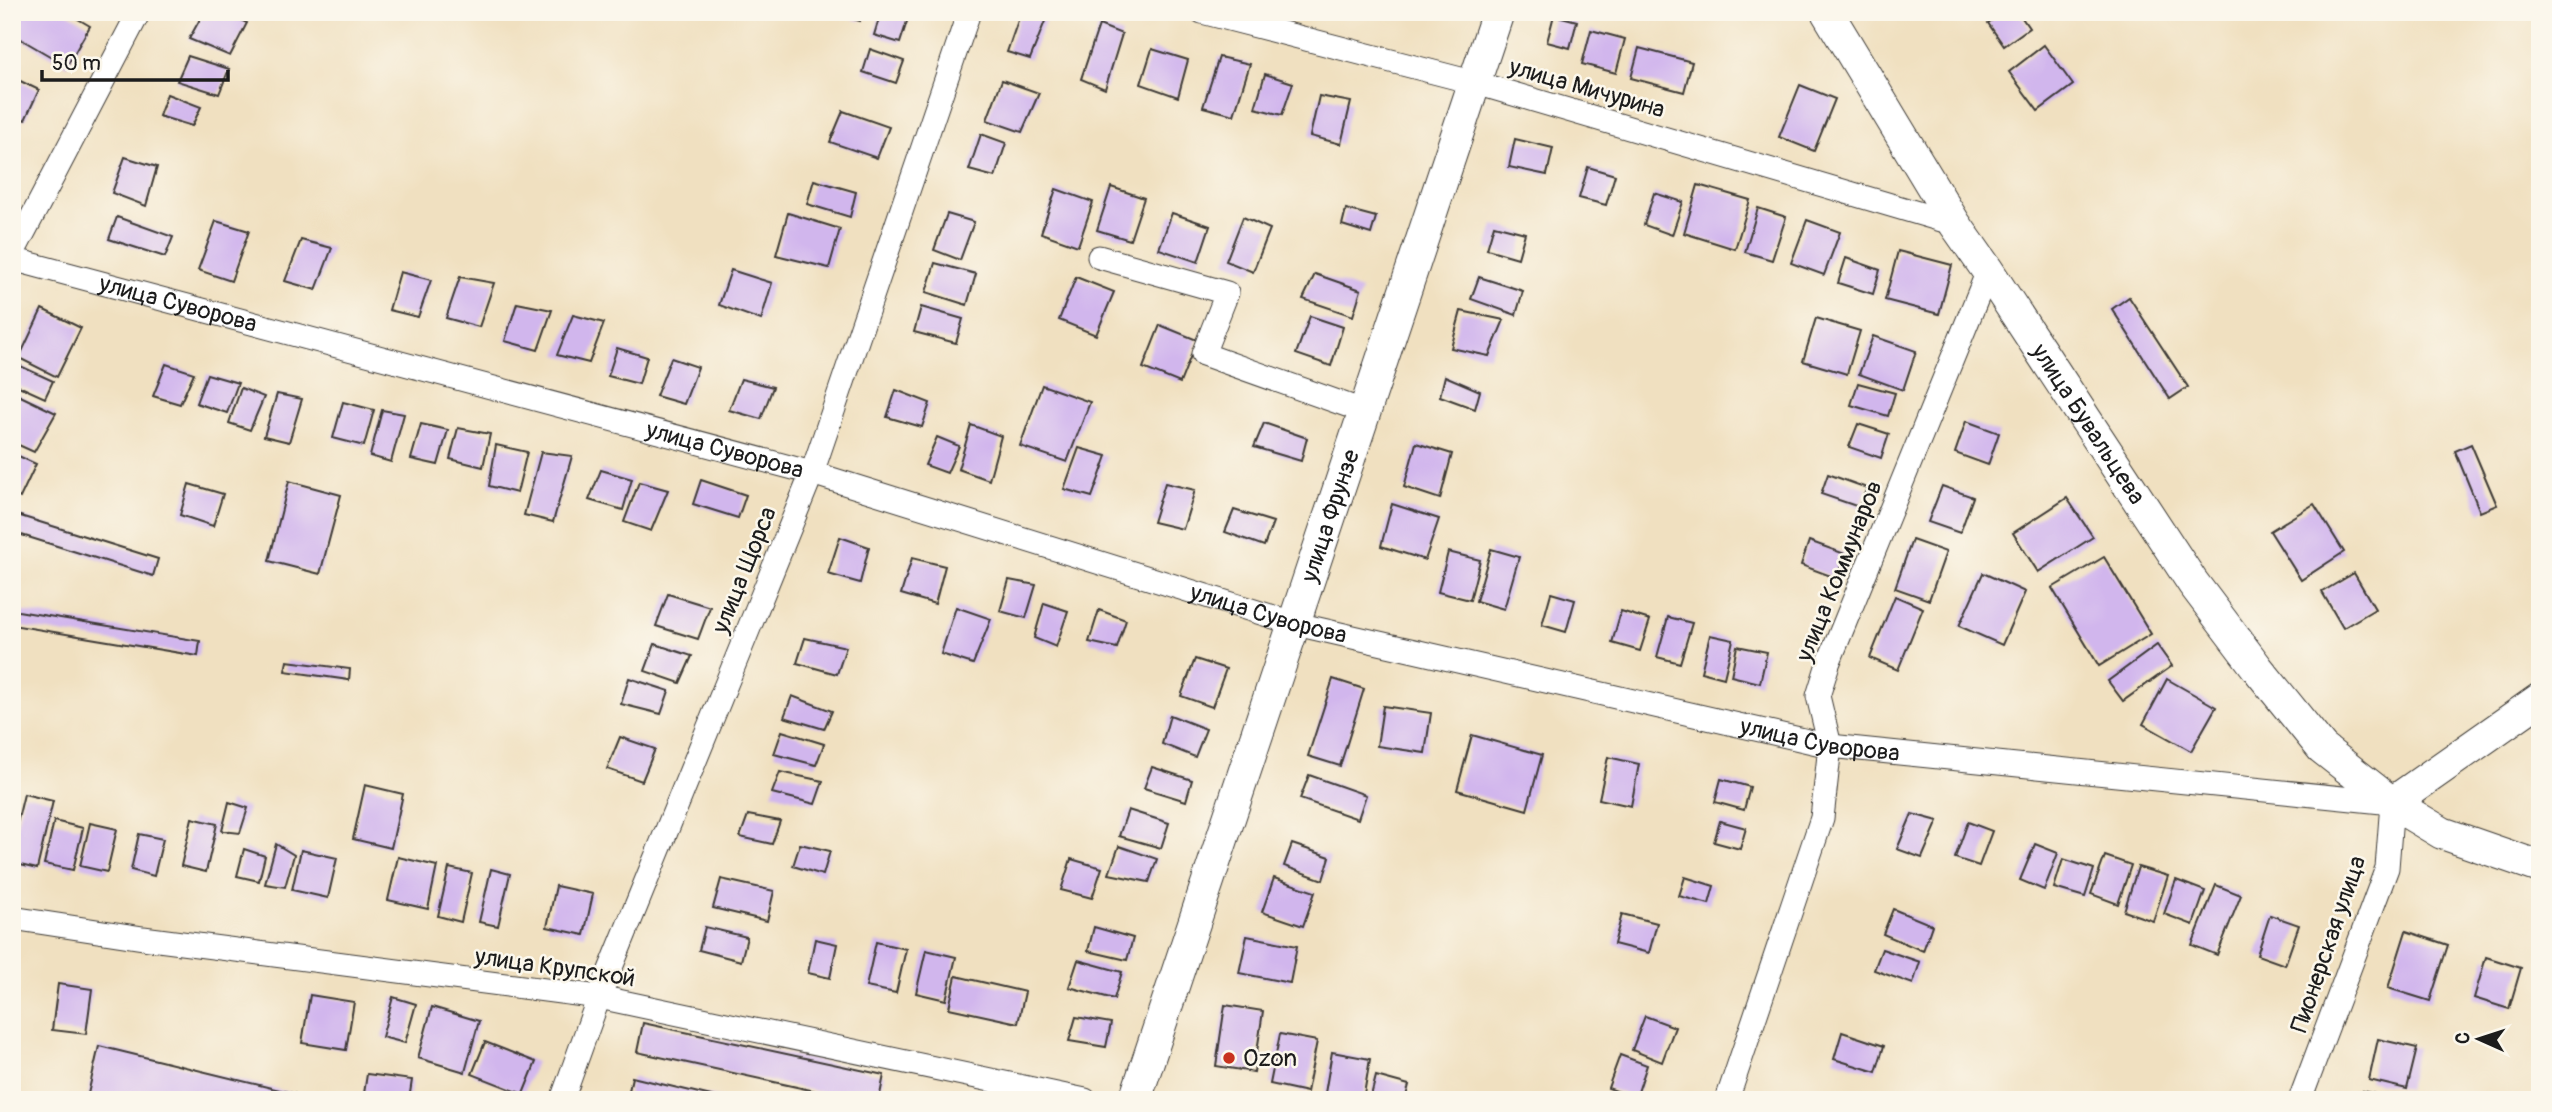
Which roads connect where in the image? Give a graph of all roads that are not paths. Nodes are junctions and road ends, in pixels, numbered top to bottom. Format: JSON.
{"nodes":[{"id":1,"x":139,"y":12,"type":"edge"},
{"id":2,"x":969,"y":12,"type":"edge"},
{"id":3,"x":1202,"y":12,"type":"edge"},
{"id":4,"x":1498,"y":12,"type":"edge"},
{"id":5,"x":1827,"y":12,"type":"edge"},
{"id":6,"x":1476,"y":83,"type":"junction"},
{"id":7,"x":1955,"y":224,"type":"junction"},
{"id":8,"x":12,"y":257,"type":"edge"},
{"id":9,"x":1099,"y":257,"type":"dead end"},
{"id":10,"x":1988,"y":271,"type":"junction"},
{"id":11,"x":1366,"y":412,"type":"junction"},
{"id":12,"x":812,"y":473,"type":"junction"},
{"id":13,"x":1296,"y":624,"type":"junction"},
{"id":14,"x":2540,"y":699,"type":"edge"},
{"id":15,"x":1830,"y":746,"type":"junction"},
{"id":16,"x":2392,"y":803,"type":"junction"},
{"id":17,"x":2540,"y":867,"type":"edge"},
{"id":18,"x":12,"y":918,"type":"edge"},
{"id":19,"x":598,"y":997,"type":"junction"},
{"id":20,"x":562,"y":1100,"type":"edge"},
{"id":21,"x":1085,"y":1100,"type":"edge"},
{"id":22,"x":1135,"y":1100,"type":"edge"},
{"id":23,"x":1727,"y":1100,"type":"edge"},
{"id":24,"x":2300,"y":1100,"type":"edge"}],
"edges":[{"from":1,"to":8,"type":"street"},
{"from":2,"to":12,"type":"street","name":"улица Щорса"},
{"from":3,"to":6,"type":"street","name":"улица Мичурина"},
{"from":4,"to":6,"type":"main road","name":"улица Фрунзе"},
{"from":5,"to":7,"type":"main road","name":"улица Бувальцева"},
{"from":6,"to":7,"type":"street","name":"улица Мичурина"},
{"from":6,"to":11,"type":"main road","name":"улица Фрунзе"},
{"from":7,"to":10,"type":"main road","name":"улица Бувальцева"},
{"from":8,"to":12,"type":"street","name":"улица Суворова"},
{"from":9,"to":11,"type":"street"},
{"from":10,"to":15,"type":"street","name":"улица Коммунаров"},
{"from":10,"to":16,"type":"main road","name":"улица Бувальцева"},
{"from":11,"to":13,"type":"main road","name":"улица Фрунзе"},
{"from":12,"to":13,"type":"street","name":"улица Суворова"},
{"from":12,"to":19,"type":"street","name":"улица Щорса"},
{"from":13,"to":15,"type":"street","name":"улица Суворова"},
{"from":13,"to":22,"type":"main road","name":"улица Фрунзе"},
{"from":14,"to":16,"type":"main road"},
{"from":15,"to":16,"type":"street","name":"улица Суворова"},
{"from":15,"to":23,"type":"street","name":"улица Коммунаров"},
{"from":16,"to":17,"type":"main road","name":"улица Суворова"},
{"from":16,"to":24,"type":"street","name":"Пионерская улица"},
{"from":18,"to":19,"type":"street","name":"улица Крупской"},
{"from":19,"to":20,"type":"street","name":"улица Щорса"},
{"from":19,"to":21,"type":"street","name":"улица Крупской"}]}
